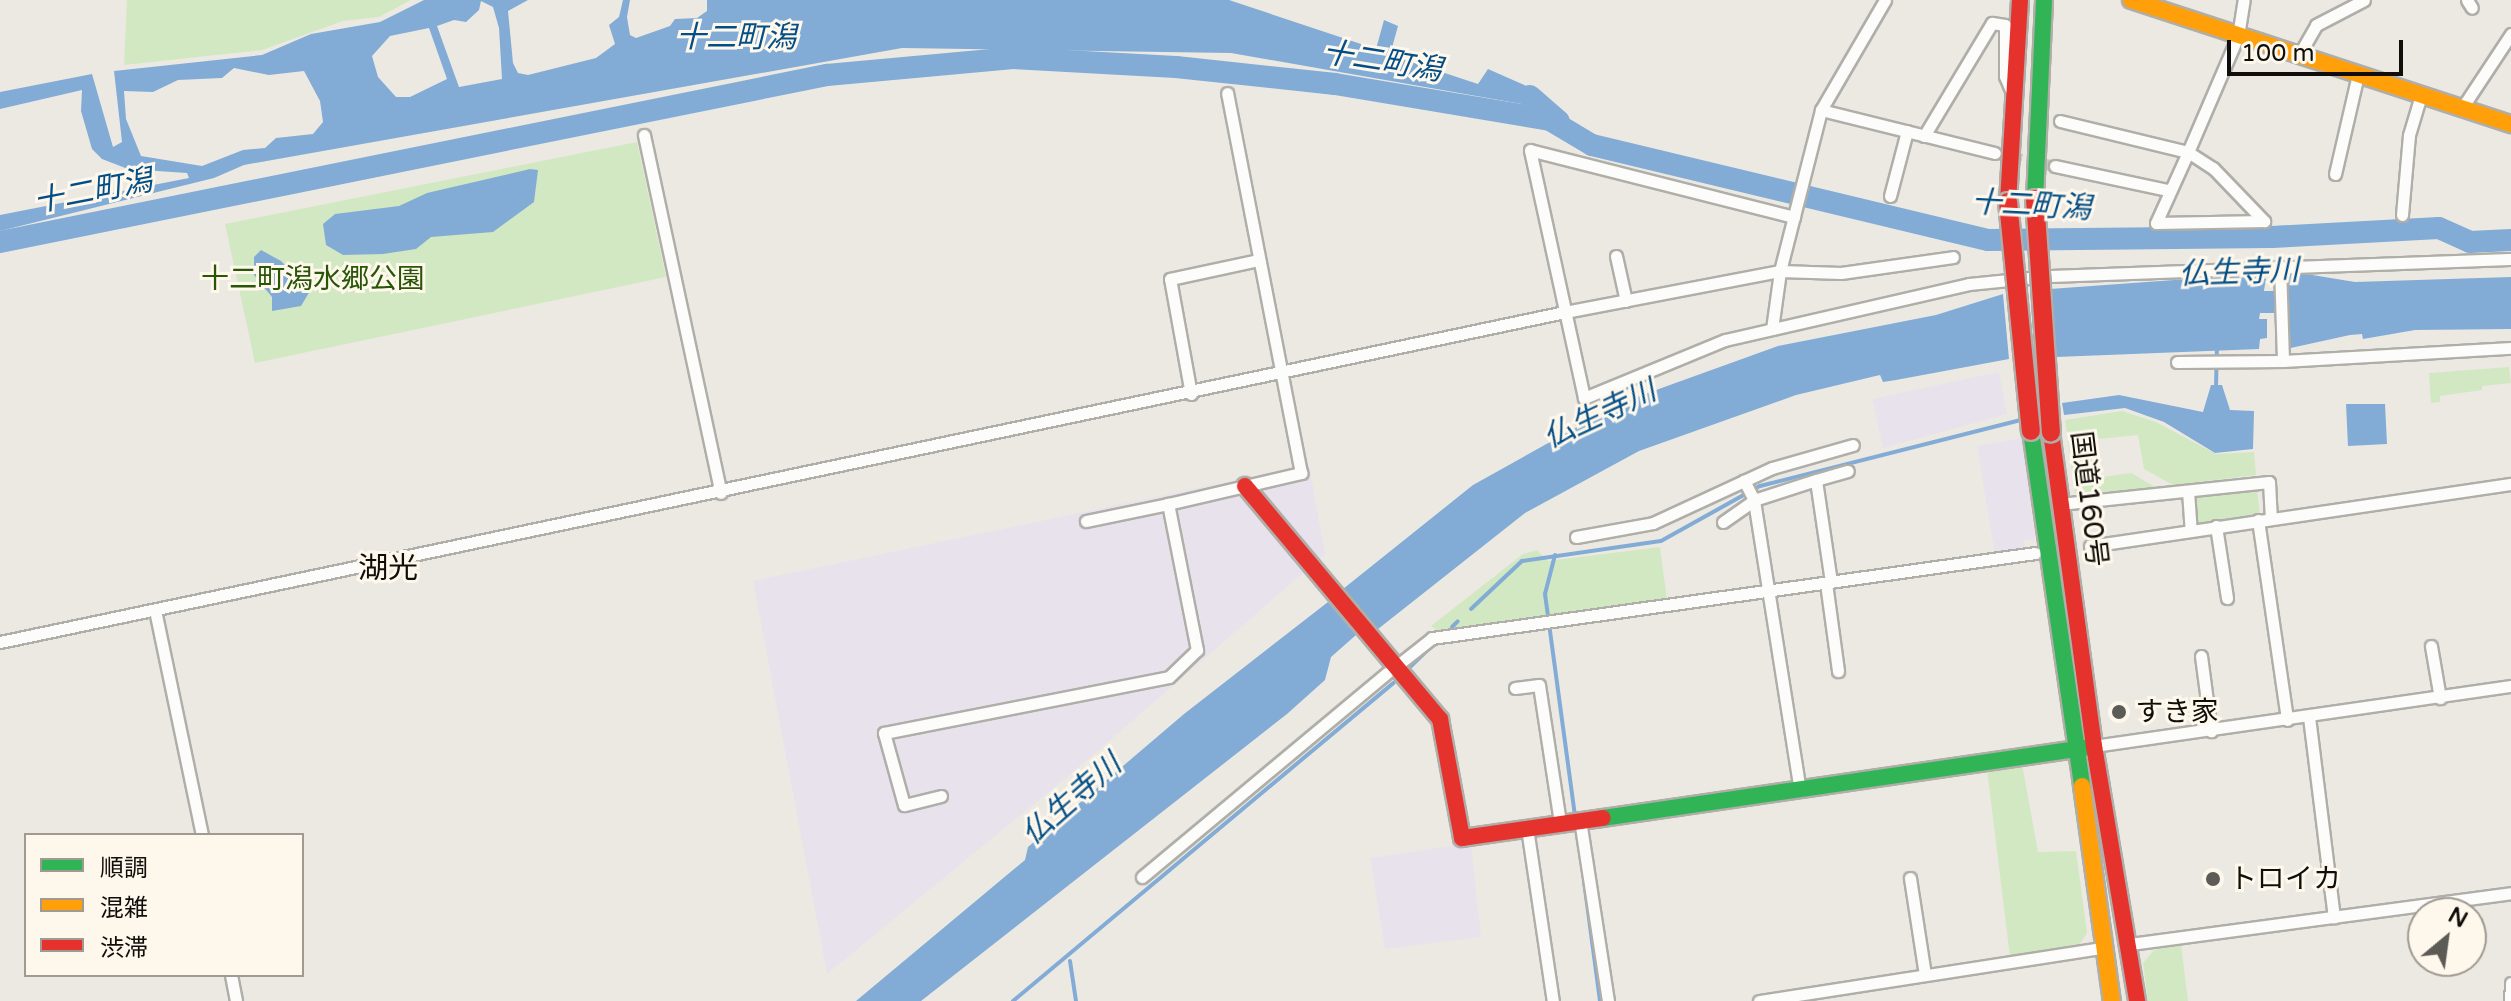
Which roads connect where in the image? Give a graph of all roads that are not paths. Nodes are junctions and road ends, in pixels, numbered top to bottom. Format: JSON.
{"nodes":[{"id":1,"x":1885,"y":0,"type":"edge"},
{"id":2,"x":2020,"y":0,"type":"edge"},
{"id":3,"x":2044,"y":0,"type":"edge"},
{"id":4,"x":2131,"y":0,"type":"edge"},
{"id":5,"x":2244,"y":0,"type":"edge"},
{"id":6,"x":2364,"y":0,"type":"edge"},
{"id":7,"x":2511,"y":34,"type":"edge"},
{"id":8,"x":2238,"y":36,"type":"junction"},
{"id":9,"x":2299,"y":55,"type":"junction"},
{"id":10,"x":2358,"y":74,"type":"junction"},
{"id":11,"x":1227,"y":93,"type":"dead end"},
{"id":12,"x":2421,"y":95,"type":"junction"},
{"id":13,"x":2014,"y":96,"type":"junction"},
{"id":14,"x":2462,"y":108,"type":"junction"},
{"id":15,"x":1821,"y":110,"type":"junction"},
{"id":16,"x":2060,"y":121,"type":"dead end"},
{"id":17,"x":2511,"y":124,"type":"edge"},
{"id":18,"x":1907,"y":131,"type":"junction"},
{"id":19,"x":644,"y":135,"type":"dead end"},
{"id":20,"x":1924,"y":136,"type":"junction"},
{"id":21,"x":2188,"y":152,"type":"junction"},
{"id":22,"x":1995,"y":153,"type":"tunnel mouth"},
{"id":23,"x":2055,"y":166,"type":"tunnel mouth"},
{"id":24,"x":2335,"y":174,"type":"dead end"},
{"id":25,"x":2168,"y":190,"type":"junction"},
{"id":26,"x":1890,"y":196,"type":"dead end"},
{"id":27,"x":2402,"y":215,"type":"dead end"},
{"id":28,"x":1794,"y":217,"type":"junction"},
{"id":29,"x":1616,"y":256,"type":"dead end"},
{"id":30,"x":1953,"y":257,"type":"dead end"},
{"id":31,"x":2511,"y":259,"type":"edge"},
{"id":32,"x":1259,"y":260,"type":"junction"},
{"id":33,"x":2280,"y":267,"type":"junction"},
{"id":34,"x":1780,"y":271,"type":"junction"},
{"id":35,"x":1626,"y":301,"type":"junction"},
{"id":36,"x":1565,"y":312,"type":"junction"},
{"id":37,"x":1772,"y":329,"type":"junction"},
{"id":38,"x":2511,"y":348,"type":"edge"},
{"id":39,"x":2283,"y":361,"type":"junction"},
{"id":40,"x":2177,"y":362,"type":"dead end"},
{"id":41,"x":1281,"y":375,"type":"junction"},
{"id":42,"x":1191,"y":394,"type":"junction"},
{"id":43,"x":1853,"y":445,"type":"dead end"},
{"id":44,"x":1848,"y":471,"type":"dead end"},
{"id":45,"x":1744,"y":480,"type":"junction"},
{"id":46,"x":1816,"y":480,"type":"junction"},
{"id":47,"x":2511,"y":484,"type":"edge"},
{"id":48,"x":1245,"y":486,"type":"junction"},
{"id":49,"x":2188,"y":491,"type":"junction"},
{"id":50,"x":721,"y":493,"type":"junction"},
{"id":51,"x":1754,"y":500,"type":"junction"},
{"id":52,"x":1168,"y":504,"type":"junction"},
{"id":53,"x":2060,"y":504,"type":"junction"},
{"id":54,"x":2265,"y":520,"type":"junction"},
{"id":55,"x":1086,"y":521,"type":"dead end"},
{"id":56,"x":1723,"y":522,"type":"dead end"},
{"id":57,"x":2216,"y":526,"type":"junction"},
{"id":58,"x":2191,"y":530,"type":"junction"},
{"id":59,"x":1576,"y":537,"type":"dead end"},
{"id":60,"x":2090,"y":546,"type":"dead end"},
{"id":61,"x":2035,"y":553,"type":"dead end"},
{"id":62,"x":1828,"y":582,"type":"junction"},
{"id":63,"x":1769,"y":590,"type":"junction"},
{"id":64,"x":2227,"y":598,"type":"dead end"},
{"id":65,"x":155,"y":610,"type":"junction"},
{"id":66,"x":0,"y":642,"type":"edge"},
{"id":67,"x":2431,"y":646,"type":"dead end"},
{"id":68,"x":2201,"y":656,"type":"dead end"},
{"id":69,"x":1399,"y":664,"type":"dead end"},
{"id":70,"x":1838,"y":671,"type":"dead end"},
{"id":71,"x":1387,"y":673,"type":"dead end"},
{"id":72,"x":2511,"y":686,"type":"edge"},
{"id":73,"x":1515,"y":688,"type":"dead end"},
{"id":74,"x":2440,"y":698,"type":"junction"},
{"id":75,"x":2309,"y":717,"type":"junction"},
{"id":76,"x":2287,"y":720,"type":"junction"},
{"id":77,"x":2211,"y":731,"type":"junction"},
{"id":78,"x":2086,"y":748,"type":"junction"},
{"id":79,"x":1800,"y":791,"type":"junction"},
{"id":80,"x":941,"y":796,"type":"dead end"},
{"id":81,"x":1580,"y":820,"type":"junction"},
{"id":82,"x":1560,"y":823,"type":"junction"},
{"id":83,"x":1527,"y":828,"type":"junction"},
{"id":84,"x":202,"y":833,"type":"edge"},
{"id":85,"x":1142,"y":877,"type":"dead end"},
{"id":86,"x":1910,"y":878,"type":"dead end"},
{"id":87,"x":2511,"y":893,"type":"edge"},
{"id":88,"x":2334,"y":917,"type":"junction"},
{"id":89,"x":2130,"y":944,"type":"junction"},
{"id":90,"x":2103,"y":948,"type":"junction"},
{"id":91,"x":1925,"y":975,"type":"junction"},
{"id":92,"x":231,"y":977,"type":"edge"},
{"id":93,"x":2511,"y":983,"type":"edge"},
{"id":94,"x":236,"y":1001,"type":"edge"},
{"id":95,"x":1553,"y":1001,"type":"edge"},
{"id":96,"x":1608,"y":1001,"type":"edge"},
{"id":97,"x":1759,"y":1001,"type":"edge"},
{"id":98,"x":2112,"y":1001,"type":"edge"},
{"id":99,"x":2137,"y":1001,"type":"edge"},
{"id":100,"x":2510,"y":1001,"type":"edge"}],
"edges":[{"from":1,"to":15,"type":"street"},
{"from":2,"to":13,"type":"main road","name":"国道160号"},
{"from":3,"to":53,"type":"main road","name":"国道160号","bridge":true},
{"from":4,"to":8,"type":"main road"},
{"from":5,"to":8,"type":"street"},
{"from":6,"to":9,"type":"street"},
{"from":7,"to":14,"type":"street"},
{"from":8,"to":9,"type":"main road"},
{"from":8,"to":21,"type":"street"},
{"from":9,"to":10,"type":"main road"},
{"from":10,"to":12,"type":"main road"},
{"from":10,"to":24,"type":"street"},
{"from":11,"to":32,"type":"street"},
{"from":12,"to":14,"type":"main road"},
{"from":12,"to":27,"type":"street"},
{"from":13,"to":20,"type":"street"},
{"from":13,"to":78,"type":"main road","name":"国道160号","bridge":true},
{"from":14,"to":17,"type":"main road"},
{"from":15,"to":18,"type":"street"},
{"from":15,"to":28,"type":"street"},
{"from":16,"to":21,"type":"street"},
{"from":18,"to":20,"type":"street"},
{"from":18,"to":26,"type":"street"},
{"from":19,"to":50,"type":"street"},
{"from":20,"to":22,"type":"street"},
{"from":21,"to":25,"type":"street"},
{"from":21,"to":25,"type":"street"},
{"from":23,"to":25,"type":"street"},
{"from":28,"to":34,"type":"street"},
{"from":28,"to":36,"type":"street"},
{"from":29,"to":35,"type":"street"},
{"from":30,"to":34,"type":"street"},
{"from":31,"to":33,"type":"street"},
{"from":32,"to":41,"type":"street"},
{"from":32,"to":42,"type":"street"},
{"from":33,"to":37,"type":"street"},
{"from":33,"to":39,"type":"street"},
{"from":34,"to":35,"type":"street"},
{"from":34,"to":37,"type":"street"},
{"from":35,"to":36,"type":"street"},
{"from":36,"to":37,"type":"street"},
{"from":36,"to":41,"type":"street"},
{"from":38,"to":39,"type":"street"},
{"from":39,"to":40,"type":"street"},
{"from":41,"to":42,"type":"street"},
{"from":41,"to":48,"type":"street"},
{"from":42,"to":50,"type":"street"},
{"from":43,"to":45,"type":"street"},
{"from":44,"to":46,"type":"street"},
{"from":45,"to":51,"type":"street"},
{"from":45,"to":59,"type":"street"},
{"from":46,"to":51,"type":"street"},
{"from":46,"to":62,"type":"street"},
{"from":47,"to":54,"type":"street"},
{"from":48,"to":52,"type":"street"},
{"from":48,"to":83,"type":"main road"},
{"from":49,"to":53,"type":"street"},
{"from":49,"to":54,"type":"street"},
{"from":49,"to":58,"type":"street"},
{"from":50,"to":65,"type":"street"},
{"from":51,"to":56,"type":"street"},
{"from":51,"to":63,"type":"street"},
{"from":52,"to":55,"type":"street"},
{"from":52,"to":80,"type":"street"},
{"from":53,"to":78,"type":"main road","name":"国道160号"},
{"from":54,"to":57,"type":"street"},
{"from":54,"to":76,"type":"street"},
{"from":57,"to":58,"type":"street"},
{"from":57,"to":64,"type":"street"},
{"from":58,"to":60,"type":"street"},
{"from":61,"to":62,"type":"street"},
{"from":62,"to":63,"type":"street"},
{"from":62,"to":70,"type":"street"},
{"from":63,"to":69,"type":"street"},
{"from":63,"to":79,"type":"street"},
{"from":65,"to":66,"type":"street"},
{"from":65,"to":84,"type":"street"},
{"from":67,"to":74,"type":"street"},
{"from":68,"to":77,"type":"street"},
{"from":71,"to":85,"type":"street"},
{"from":72,"to":74,"type":"street"},
{"from":73,"to":82,"type":"street"},
{"from":74,"to":75,"type":"street"},
{"from":75,"to":76,"type":"street"},
{"from":75,"to":88,"type":"street"},
{"from":76,"to":77,"type":"street"},
{"from":77,"to":78,"type":"street"},
{"from":78,"to":79,"type":"main road"},
{"from":78,"to":89,"type":"main road","name":"国道160号"},
{"from":78,"to":90,"type":"main road","name":"国道160号"},
{"from":79,"to":81,"type":"main road"},
{"from":81,"to":82,"type":"main road"},
{"from":81,"to":96,"type":"street"},
{"from":82,"to":83,"type":"main road"},
{"from":83,"to":95,"type":"street"},
{"from":86,"to":91,"type":"street"},
{"from":87,"to":88,"type":"street"},
{"from":88,"to":89,"type":"street"},
{"from":89,"to":99,"type":"main road","name":"国道160号"},
{"from":90,"to":91,"type":"street"},
{"from":90,"to":98,"type":"main road","name":"国道160号"},
{"from":91,"to":97,"type":"street"},
{"from":92,"to":94,"type":"street"},
{"from":93,"to":100,"type":"street"}]}
